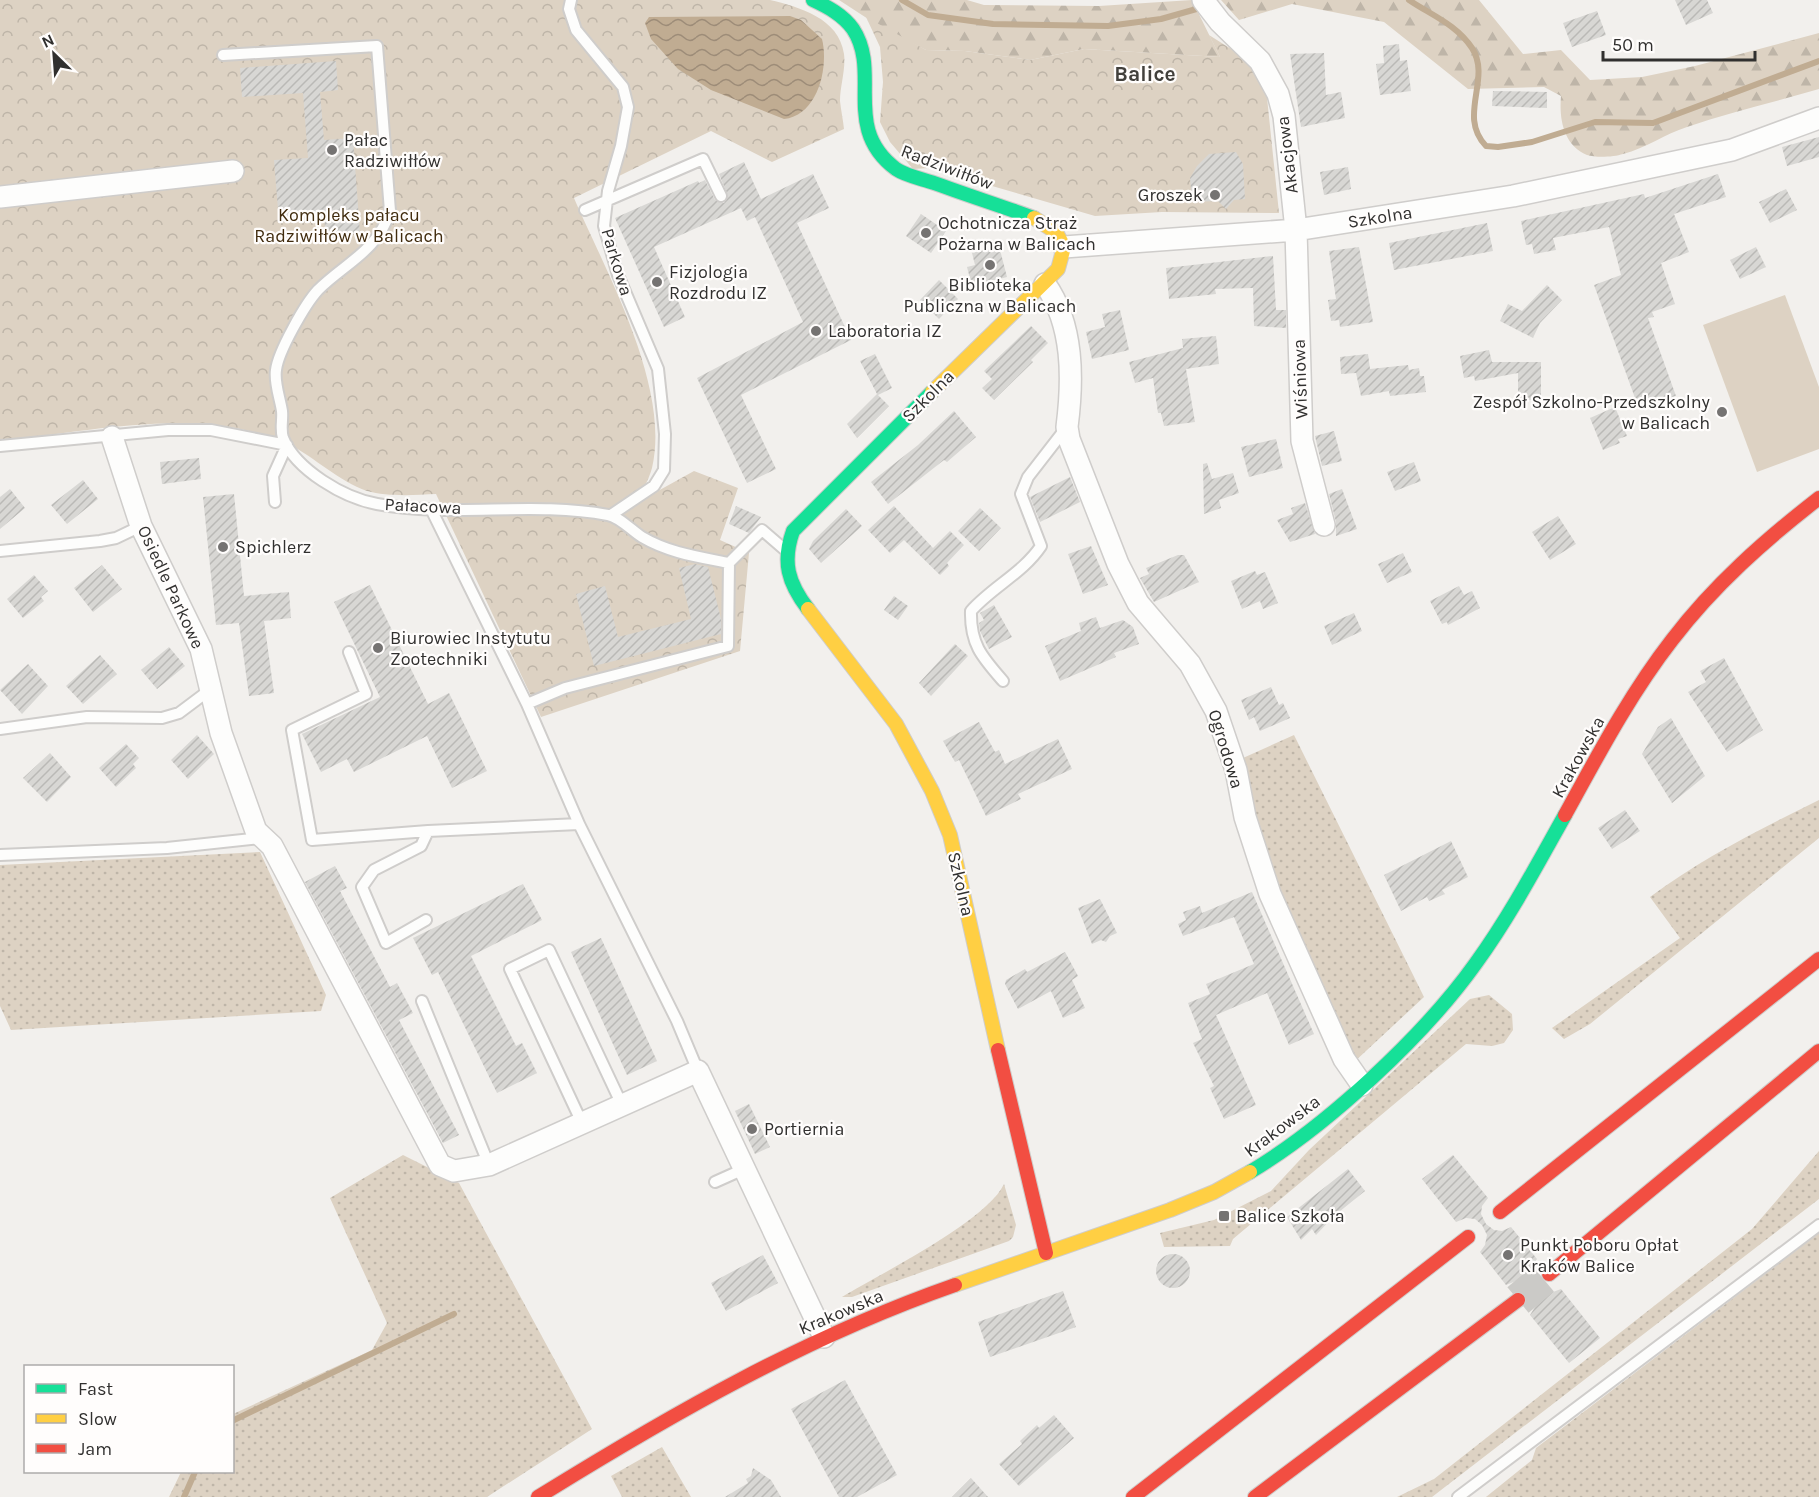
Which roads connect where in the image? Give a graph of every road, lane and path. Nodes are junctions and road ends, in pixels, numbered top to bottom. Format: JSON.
{"nodes":[{"id":1,"x":571,"y":0,"type":"edge"},
{"id":2,"x":813,"y":0,"type":"edge"},
{"id":3,"x":1203,"y":0,"type":"edge"},
{"id":4,"x":223,"y":55,"type":"dead end"},
{"id":5,"x":1819,"y":118,"type":"edge"},
{"id":6,"x":233,"y":171,"type":"dead end"},
{"id":7,"x":721,"y":196,"type":"dead end"},
{"id":8,"x":0,"y":197,"type":"edge"},
{"id":9,"x":607,"y":201,"type":"junction"},
{"id":10,"x":585,"y":210,"type":"dead end"},
{"id":11,"x":1296,"y":230,"type":"junction"},
{"id":12,"x":1064,"y":247,"type":"junction"},
{"id":13,"x":1045,"y":284,"type":"junction"},
{"id":14,"x":1067,"y":427,"type":"junction"},
{"id":15,"x":112,"y":437,"type":"junction"},
{"id":16,"x":288,"y":445,"type":"junction"},
{"id":17,"x":0,"y":446,"type":"edge"},
{"id":18,"x":1819,"y":498,"type":"edge"},
{"id":19,"x":275,"y":502,"type":"dead end"},
{"id":20,"x":431,"y":509,"type":"junction"},
{"id":21,"x":611,"y":515,"type":"junction"},
{"id":22,"x":1324,"y":525,"type":"dead end"},
{"id":23,"x":141,"y":526,"type":"junction"},
{"id":24,"x":0,"y":551,"type":"edge"},
{"id":25,"x":786,"y":551,"type":"junction"},
{"id":26,"x":729,"y":563,"type":"junction"},
{"id":27,"x":349,"y":652,"type":"dead end"},
{"id":28,"x":1003,"y":681,"type":"dead end"},
{"id":29,"x":212,"y":689,"type":"junction"},
{"id":30,"x":527,"y":704,"type":"junction"},
{"id":31,"x":0,"y":729,"type":"edge"},
{"id":32,"x":579,"y":824,"type":"junction"},
{"id":33,"x":428,"y":831,"type":"junction"},
{"id":34,"x":261,"y":838,"type":"junction"},
{"id":35,"x":0,"y":855,"type":"edge"},
{"id":36,"x":426,"y":920,"type":"dead end"},
{"id":37,"x":1819,"y":959,"type":"edge"},
{"id":38,"x":422,"y":1001,"type":"dead end"},
{"id":39,"x":1819,"y":1051,"type":"edge"},
{"id":40,"x":698,"y":1071,"type":"junction"},
{"id":41,"x":1362,"y":1085,"type":"junction"},
{"id":42,"x":622,"y":1105,"type":"junction"},
{"id":43,"x":582,"y":1123,"type":"junction"},
{"id":44,"x":489,"y":1165,"type":"junction"},
{"id":45,"x":744,"y":1169,"type":"junction"},
{"id":46,"x":715,"y":1182,"type":"dead end"},
{"id":47,"x":1500,"y":1212,"type":"dead end"},
{"id":48,"x":1819,"y":1225,"type":"edge"},
{"id":49,"x":1468,"y":1237,"type":"dead end"},
{"id":50,"x":1046,"y":1253,"type":"junction"},
{"id":51,"x":1549,"y":1274,"type":"tunnel mouth"},
{"id":52,"x":1518,"y":1300,"type":"tunnel mouth"},
{"id":53,"x":824,"y":1337,"type":"junction"},
{"id":54,"x":538,"y":1497,"type":"edge"},
{"id":55,"x":1133,"y":1497,"type":"edge"},
{"id":56,"x":1255,"y":1497,"type":"edge"},
{"id":57,"x":1458,"y":1497,"type":"edge"}],
"edges":[{"from":1,"to":9,"type":"lane","name":"Parkowa"},
{"from":2,"to":12,"type":"main road","name":"Radziwiłłów"},
{"from":3,"to":11,"type":"street","name":"Akacjowa"},
{"from":4,"to":16,"type":"lane","name":"Pałacowa"},
{"from":5,"to":11,"type":"street","name":"Szkolna"},
{"from":6,"to":8,"type":"street"},
{"from":7,"to":9,"type":"lane"},
{"from":9,"to":10,"type":"lane"},
{"from":9,"to":21,"type":"lane","name":"Parkowa"},
{"from":11,"to":12,"type":"street","name":"Szkolna"},
{"from":11,"to":22,"type":"street","name":"Wiśniowa"},
{"from":12,"to":13,"type":"main road","name":"Szkolna"},
{"from":13,"to":14,"type":"street","name":"Ogrodowa"},
{"from":13,"to":25,"type":"main road","name":"Szkolna"},
{"from":14,"to":28,"type":"lane"},
{"from":14,"to":41,"type":"street","name":"Ogrodowa"},
{"from":15,"to":16,"type":"lane"},
{"from":15,"to":17,"type":"lane"},
{"from":15,"to":23,"type":"street","name":"Osiedle Parkowe"},
{"from":16,"to":19,"type":"lane"},
{"from":16,"to":20,"type":"lane","name":"Pałacowa"},
{"from":18,"to":41,"type":"main road","name":"Krakowska"},
{"from":20,"to":21,"type":"lane","name":"Pałacowa"},
{"from":20,"to":30,"type":"lane"},
{"from":21,"to":26,"type":"lane"},
{"from":23,"to":24,"type":"lane"},
{"from":23,"to":29,"type":"street","name":"Osiedle Parkowe"},
{"from":25,"to":26,"type":"lane"},
{"from":25,"to":50,"type":"main road","name":"Szkolna"},
{"from":26,"to":30,"type":"lane"},
{"from":27,"to":33,"type":"lane"},
{"from":29,"to":31,"type":"lane"},
{"from":29,"to":34,"type":"street","name":"Osiedle Parkowe"},
{"from":30,"to":32,"type":"lane"},
{"from":32,"to":33,"type":"lane"},
{"from":32,"to":40,"type":"lane"},
{"from":33,"to":36,"type":"lane"},
{"from":34,"to":35,"type":"lane"},
{"from":34,"to":44,"type":"street","name":"Osiedle Parkowe"},
{"from":37,"to":47,"type":"main road"},
{"from":38,"to":44,"type":"lane"},
{"from":39,"to":51,"type":"main road"},
{"from":40,"to":42,"type":"street","name":"Osiedle Parkowe"},
{"from":40,"to":45,"type":"street"},
{"from":41,"to":50,"type":"main road","name":"Krakowska"},
{"from":42,"to":43,"type":"street","name":"Osiedle Parkowe"},
{"from":42,"to":43,"type":"lane"},
{"from":43,"to":44,"type":"street","name":"Osiedle Parkowe"},
{"from":45,"to":46,"type":"lane"},
{"from":45,"to":53,"type":"street"},
{"from":48,"to":57,"type":"lane"},
{"from":49,"to":55,"type":"main road"},
{"from":50,"to":53,"type":"main road","name":"Krakowska"},
{"from":52,"to":56,"type":"main road"},
{"from":53,"to":54,"type":"main road","name":"Krakowska"}]}
